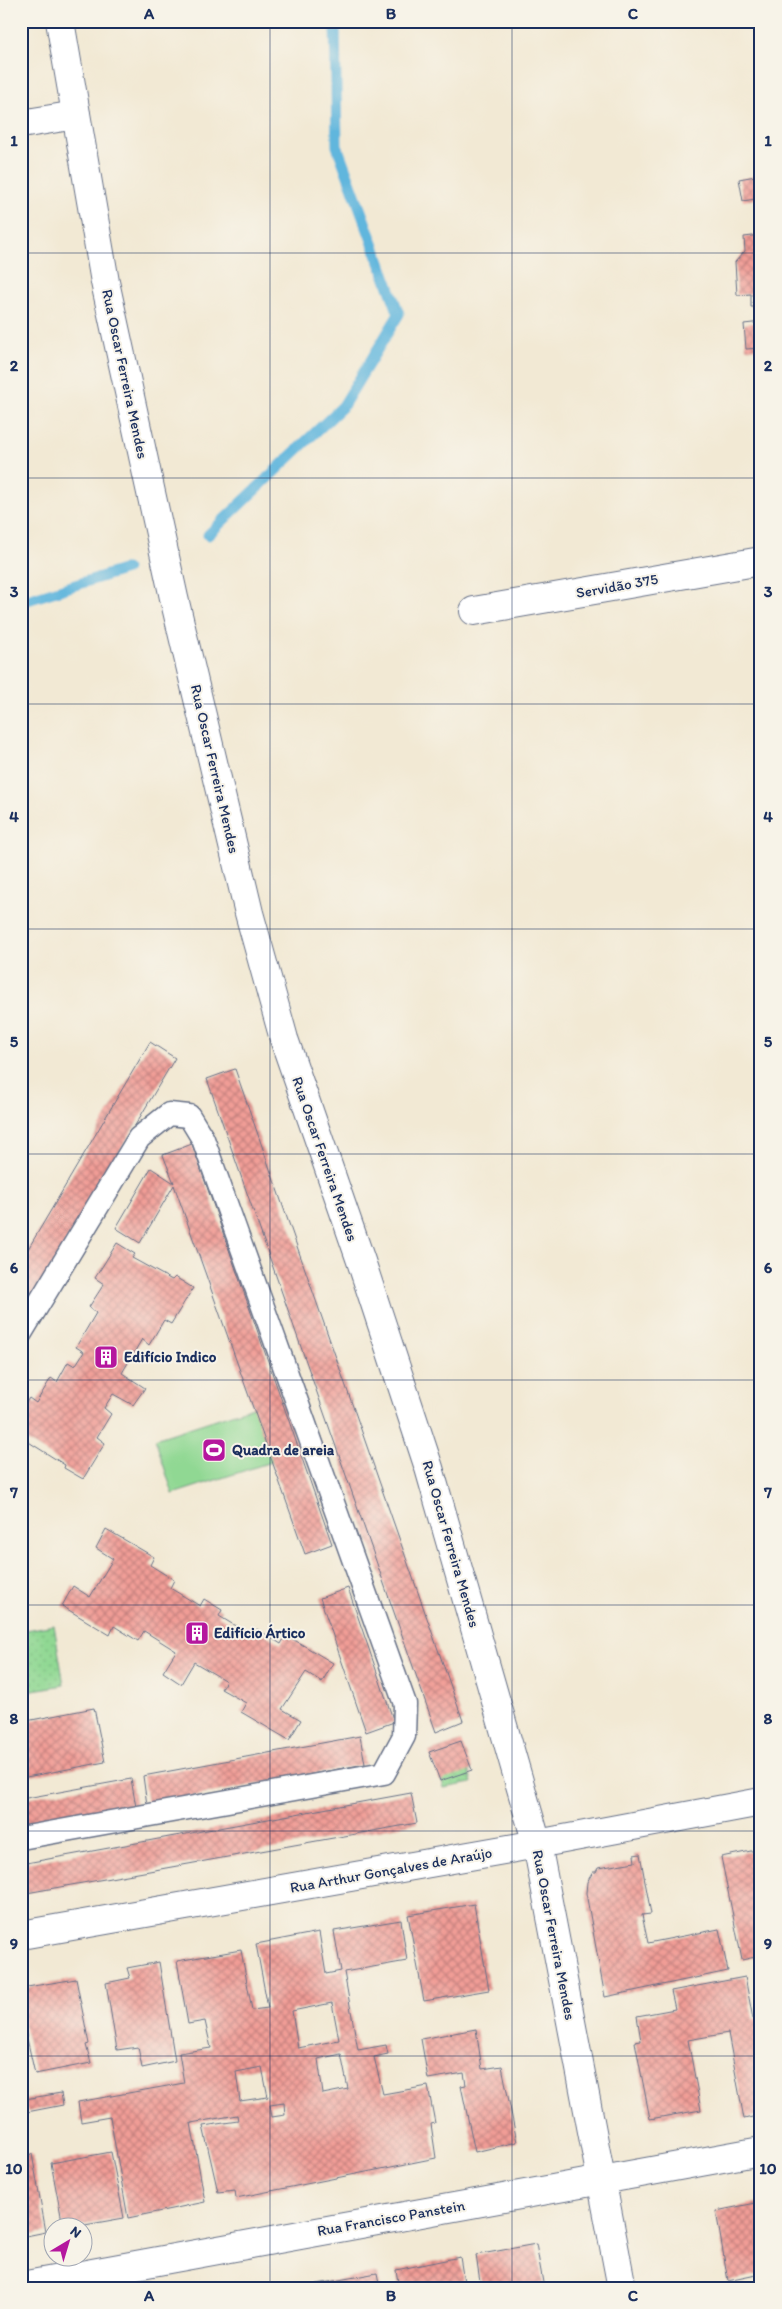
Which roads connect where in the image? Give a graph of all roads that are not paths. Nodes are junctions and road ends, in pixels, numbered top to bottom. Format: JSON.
{"nodes":[{"id":1,"x":60,"y":21,"type":"edge"},
{"id":2,"x":76,"y":115,"type":"junction"},
{"id":3,"x":21,"y":124,"type":"edge"},
{"id":4,"x":761,"y":561,"type":"edge"},
{"id":5,"x":474,"y":611,"type":"dead end"},
{"id":6,"x":21,"y":1333,"type":"edge"},
{"id":7,"x":761,"y":1802,"type":"edge"},
{"id":8,"x":21,"y":1838,"type":"edge"},
{"id":9,"x":537,"y":1844,"type":"junction"},
{"id":10,"x":21,"y":1935,"type":"edge"},
{"id":11,"x":761,"y":2151,"type":"edge"},
{"id":12,"x":601,"y":2179,"type":"junction"},
{"id":13,"x":21,"y":2286,"type":"edge"},
{"id":14,"x":622,"y":2288,"type":"edge"}],
"edges":[{"from":1,"to":2,"type":"street","name":"Rua Oscar Ferreira Mendes"},
{"from":2,"to":3,"type":"street"},
{"from":2,"to":9,"type":"street","name":"Rua Oscar Ferreira Mendes"},
{"from":4,"to":5,"type":"street","name":"Servidão 375"},
{"from":6,"to":8,"type":"lane"},
{"from":7,"to":9,"type":"street","name":"Rua Arthur Gonçalves de Araújo"},
{"from":9,"to":10,"type":"street","name":"Rua Arthur Gonçalves de Araújo"},
{"from":9,"to":12,"type":"street","name":"Rua Oscar Ferreira Mendes"},
{"from":11,"to":12,"type":"street","name":"Rua Francisco Panstein"},
{"from":12,"to":13,"type":"street","name":"Rua Francisco Panstein"},
{"from":12,"to":14,"type":"street","name":"Rua Oscar Ferreira Mendes"}]}
